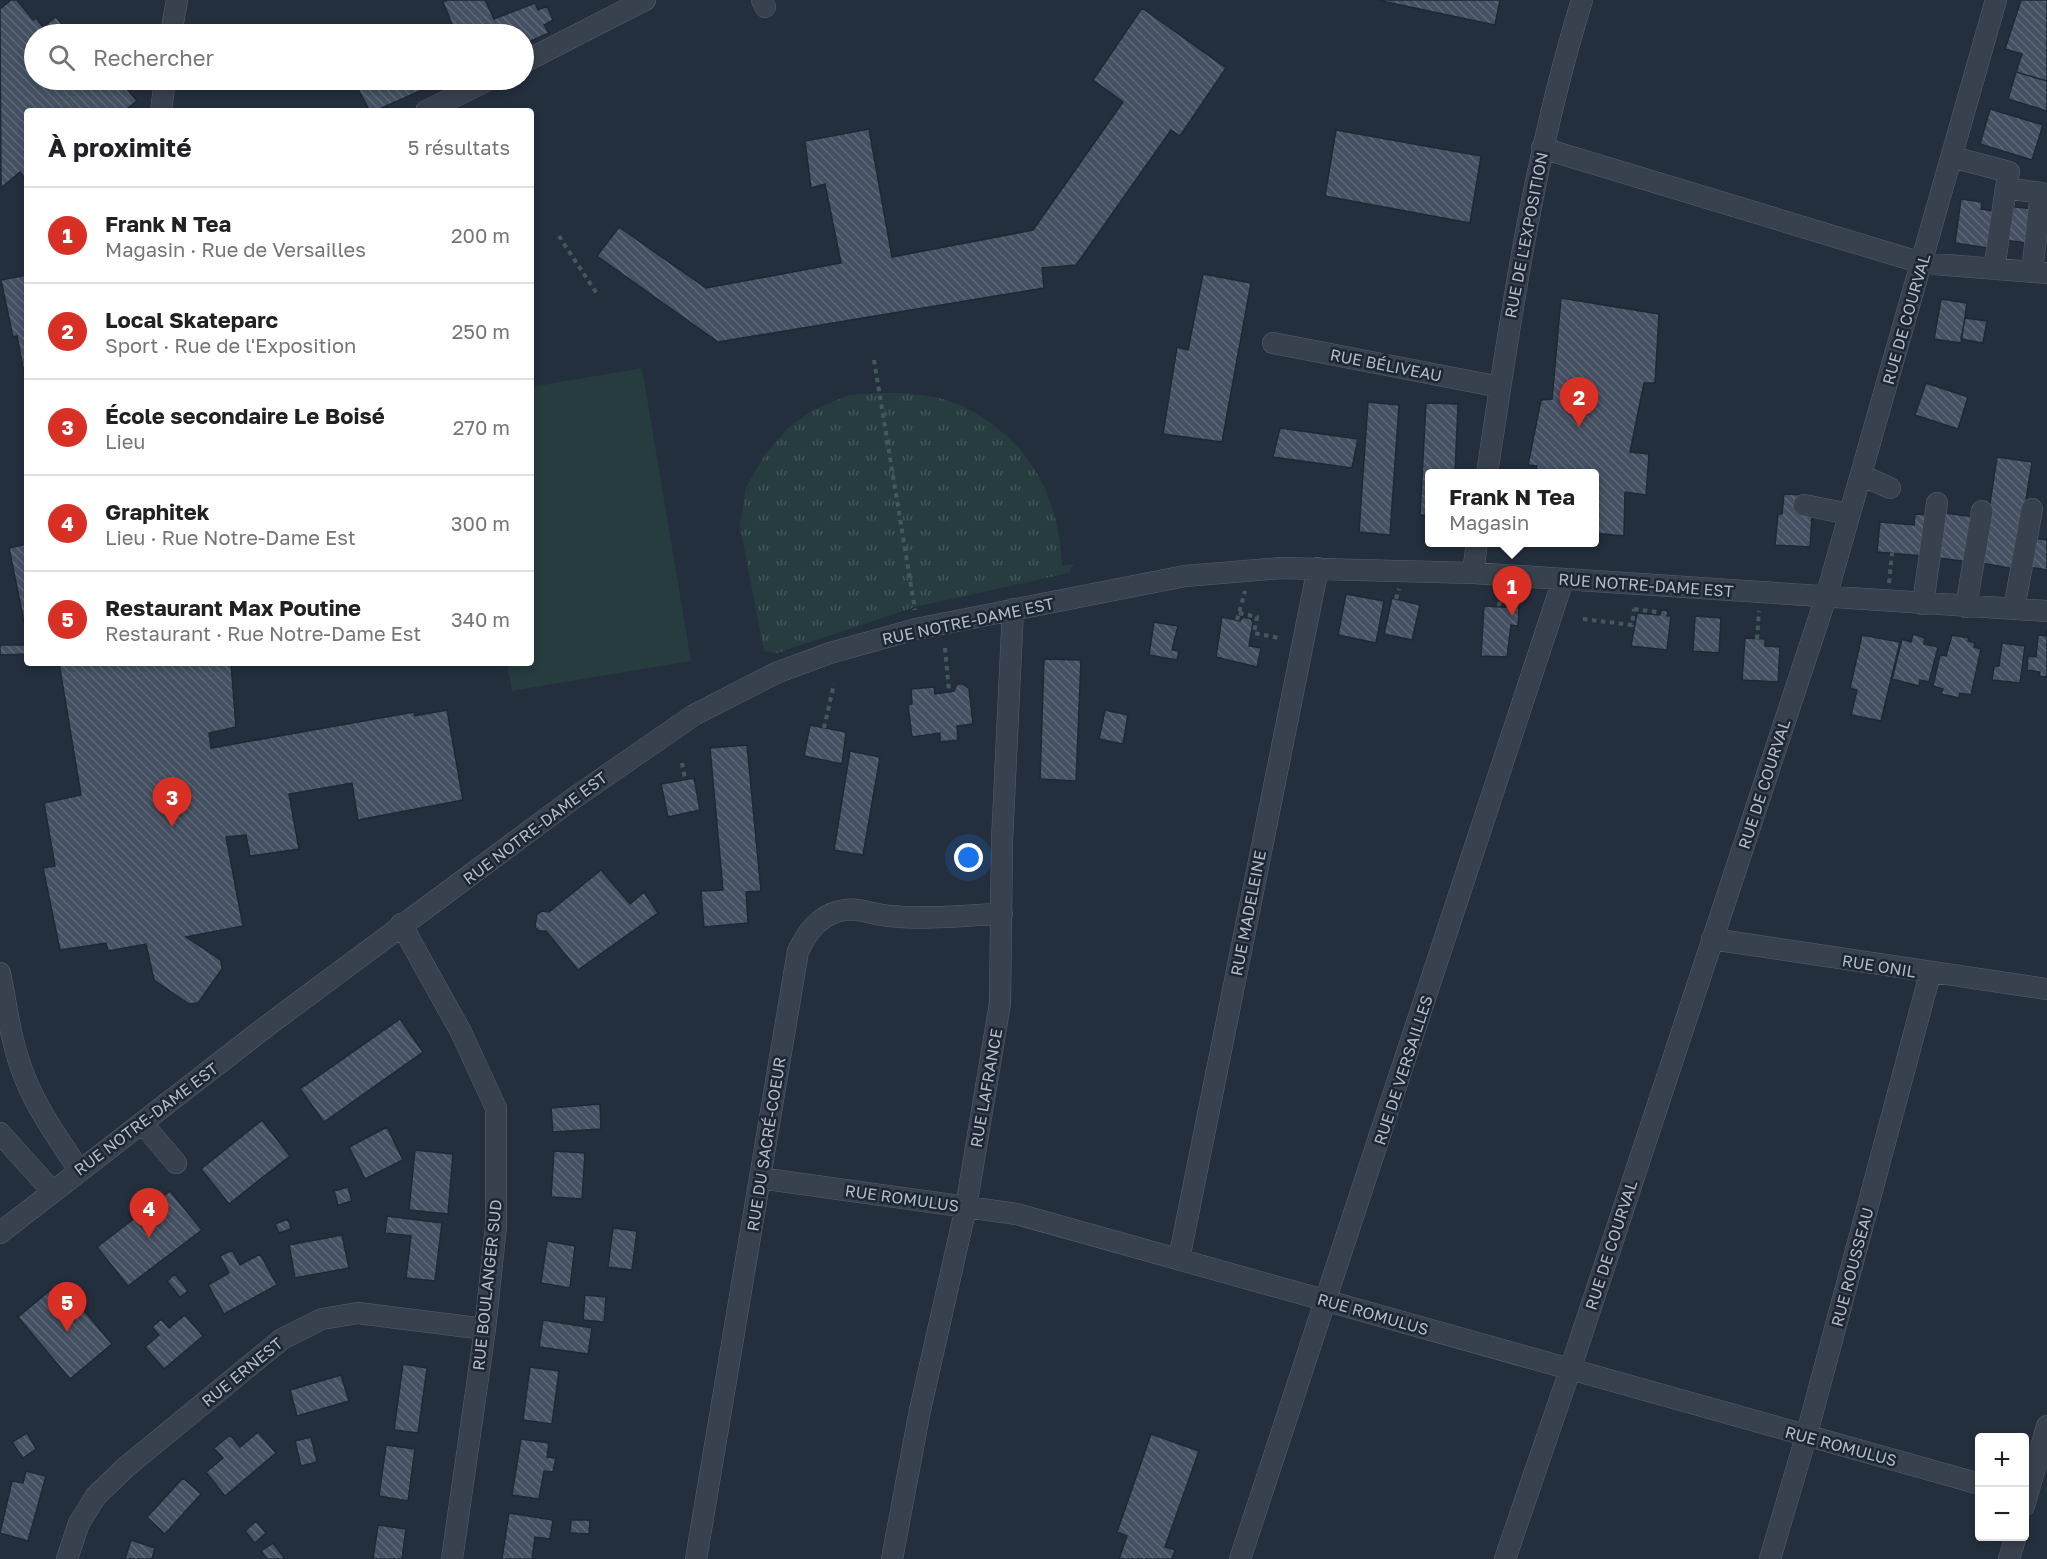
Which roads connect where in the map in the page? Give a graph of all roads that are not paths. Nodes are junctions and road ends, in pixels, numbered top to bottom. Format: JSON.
{"nodes":[{"id":1,"x":177,"y":0,"type":"edge"},
{"id":2,"x":645,"y":0,"type":"edge"},
{"id":3,"x":1582,"y":0,"type":"edge"},
{"id":4,"x":1996,"y":0,"type":"edge"},
{"id":5,"x":173,"y":24,"type":"edge"},
{"id":6,"x":534,"y":57,"type":"edge"},
{"id":7,"x":164,"y":90,"type":"edge"},
{"id":8,"x":468,"y":90,"type":"edge"},
{"id":9,"x":161,"y":108,"type":"edge"},
{"id":10,"x":432,"y":108,"type":"edge"},
{"id":11,"x":1542,"y":148,"type":"junction"},
{"id":12,"x":1952,"y":157,"type":"junction"},
{"id":13,"x":2007,"y":188,"type":"junction"},
{"id":14,"x":1922,"y":263,"type":"junction"},
{"id":15,"x":1994,"y":269,"type":"junction"},
{"id":16,"x":2040,"y":272,"type":"edge"},
{"id":17,"x":1273,"y":343,"type":"dead end"},
{"id":18,"x":1500,"y":387,"type":"junction"},
{"id":19,"x":1488,"y":469,"type":"edge"},
{"id":20,"x":1861,"y":475,"type":"junction"},
{"id":21,"x":1890,"y":488,"type":"dead end"},
{"id":22,"x":1937,"y":503,"type":"dead end"},
{"id":23,"x":1804,"y":505,"type":"dead end"},
{"id":24,"x":2032,"y":510,"type":"dead end"},
{"id":25,"x":1982,"y":511,"type":"dead end"},
{"id":26,"x":1850,"y":514,"type":"junction"},
{"id":27,"x":1476,"y":547,"type":"edge"},
{"id":28,"x":1916,"y":555,"type":"dead end"},
{"id":29,"x":1318,"y":568,"type":"junction"},
{"id":30,"x":1473,"y":573,"type":"junction"},
{"id":31,"x":1563,"y":580,"type":"junction"},
{"id":32,"x":1826,"y":597,"type":"junction"},
{"id":33,"x":1916,"y":603,"type":"junction"},
{"id":34,"x":1966,"y":607,"type":"junction"},
{"id":35,"x":1013,"y":609,"type":"junction"},
{"id":36,"x":2014,"y":609,"type":"junction"},
{"id":37,"x":2047,"y":611,"type":"edge"},
{"id":38,"x":1002,"y":914,"type":"junction"},
{"id":39,"x":401,"y":924,"type":"junction"},
{"id":40,"x":1712,"y":939,"type":"junction"},
{"id":41,"x":0,"y":973,"type":"edge"},
{"id":42,"x":1930,"y":974,"type":"junction"},
{"id":43,"x":2047,"y":989,"type":"edge"},
{"id":44,"x":143,"y":1124,"type":"junction"},
{"id":45,"x":0,"y":1133,"type":"edge"},
{"id":46,"x":176,"y":1163,"type":"dead end"},
{"id":47,"x":79,"y":1170,"type":"junction"},
{"id":48,"x":760,"y":1178,"type":"junction"},
{"id":49,"x":53,"y":1192,"type":"junction"},
{"id":50,"x":966,"y":1207,"type":"junction"},
{"id":51,"x":0,"y":1233,"type":"edge"},
{"id":52,"x":1179,"y":1258,"type":"junction"},
{"id":53,"x":1327,"y":1301,"type":"junction"},
{"id":54,"x":485,"y":1329,"type":"junction"},
{"id":55,"x":1570,"y":1370,"type":"junction"},
{"id":56,"x":2047,"y":1426,"type":"edge"},
{"id":57,"x":1806,"y":1437,"type":"junction"},
{"id":58,"x":1975,"y":1483,"type":"edge"},
{"id":59,"x":2031,"y":1500,"type":"edge"},
{"id":60,"x":2014,"y":1541,"type":"edge"},
{"id":61,"x":68,"y":1559,"type":"edge"},
{"id":62,"x":452,"y":1559,"type":"edge"},
{"id":63,"x":696,"y":1559,"type":"edge"},
{"id":64,"x":892,"y":1559,"type":"edge"},
{"id":65,"x":1240,"y":1559,"type":"edge"},
{"id":66,"x":1505,"y":1559,"type":"edge"},
{"id":67,"x":1770,"y":1559,"type":"edge"},
{"id":68,"x":2009,"y":1559,"type":"edge"}],
"edges":[{"from":1,"to":5,"type":"street"},
{"from":2,"to":6,"type":"street"},
{"from":3,"to":11,"type":"street","name":"RUE DE L'EXPOSITION"},
{"from":4,"to":12,"type":"street","name":"RUE DE COURVAL"},
{"from":7,"to":9,"type":"street"},
{"from":8,"to":10,"type":"street"},
{"from":11,"to":14,"type":"street"},
{"from":11,"to":18,"type":"street","name":"RUE DE L'EXPOSITION"},
{"from":12,"to":13,"type":"street"},
{"from":12,"to":14,"type":"street","name":"RUE DE COURVAL"},
{"from":13,"to":15,"type":"street"},
{"from":13,"to":16,"type":"street"},
{"from":14,"to":15,"type":"street"},
{"from":14,"to":20,"type":"street","name":"RUE DE COURVAL"},
{"from":15,"to":16,"type":"street"},
{"from":17,"to":18,"type":"street","name":"RUE BÉLIVEAU"},
{"from":18,"to":19,"type":"street","name":"RUE DE L'EXPOSITION"},
{"from":20,"to":21,"type":"street"},
{"from":20,"to":26,"type":"street","name":"RUE DE COURVAL"},
{"from":22,"to":33,"type":"street"},
{"from":23,"to":26,"type":"street"},
{"from":24,"to":36,"type":"street"},
{"from":25,"to":34,"type":"street"},
{"from":26,"to":32,"type":"street","name":"RUE DE COURVAL"},
{"from":27,"to":30,"type":"street"},
{"from":28,"to":33,"type":"street"},
{"from":29,"to":30,"type":"street","name":"RUE NOTRE-DAME EST"},
{"from":29,"to":35,"type":"street","name":"RUE NOTRE-DAME EST"},
{"from":29,"to":52,"type":"street","name":"RUE MADELEINE"},
{"from":30,"to":31,"type":"street","name":"RUE NOTRE-DAME EST"},
{"from":31,"to":32,"type":"street","name":"RUE NOTRE-DAME EST"},
{"from":31,"to":53,"type":"street","name":"RUE DE VERSAILLES"},
{"from":32,"to":33,"type":"street","name":"RUE NOTRE-DAME EST"},
{"from":32,"to":40,"type":"street","name":"RUE DE COURVAL"},
{"from":33,"to":34,"type":"street","name":"RUE NOTRE-DAME EST"},
{"from":34,"to":36,"type":"street","name":"RUE NOTRE-DAME EST"},
{"from":35,"to":38,"type":"street","name":"RUE LAFRANCE"},
{"from":35,"to":39,"type":"street","name":"RUE NOTRE-DAME EST"},
{"from":36,"to":37,"type":"street","name":"RUE NOTRE-DAME EST"},
{"from":38,"to":48,"type":"street","name":"RUE DU SACRÉ-COEUR"},
{"from":38,"to":50,"type":"street","name":"RUE LAFRANCE"},
{"from":39,"to":44,"type":"street","name":"RUE NOTRE-DAME EST"},
{"from":39,"to":54,"type":"street","name":"RUE BOULANGER SUD"},
{"from":40,"to":42,"type":"street","name":"RUE ONIL"},
{"from":40,"to":55,"type":"street","name":"RUE DE COURVAL"},
{"from":41,"to":47,"type":"street"},
{"from":42,"to":43,"type":"street","name":"RUE ONIL"},
{"from":42,"to":57,"type":"street","name":"RUE ROUSSEAU"},
{"from":44,"to":46,"type":"street"},
{"from":44,"to":47,"type":"street","name":"RUE NOTRE-DAME EST"},
{"from":45,"to":49,"type":"street"},
{"from":47,"to":49,"type":"street","name":"RUE NOTRE-DAME EST"},
{"from":48,"to":50,"type":"street","name":"RUE ROMULUS"},
{"from":48,"to":63,"type":"street","name":"RUE DU SACRÉ-COEUR"},
{"from":49,"to":51,"type":"street","name":"RUE NOTRE-DAME EST"},
{"from":50,"to":52,"type":"street","name":"RUE ROMULUS"},
{"from":50,"to":64,"type":"street","name":"RUE LAFRANCE"},
{"from":52,"to":53,"type":"street","name":"RUE ROMULUS"},
{"from":53,"to":55,"type":"street","name":"RUE ROMULUS"},
{"from":53,"to":65,"type":"street","name":"RUE DE VERSAILLES"},
{"from":54,"to":61,"type":"street","name":"RUE ERNEST"},
{"from":54,"to":62,"type":"street","name":"RUE BOULANGER SUD"},
{"from":55,"to":57,"type":"street","name":"RUE ROMULUS"},
{"from":55,"to":66,"type":"street","name":"RUE DE COURVAL"},
{"from":56,"to":59,"type":"street"},
{"from":57,"to":58,"type":"street","name":"RUE ROMULUS"},
{"from":57,"to":67,"type":"street","name":"RUE ROUSSEAU"},
{"from":60,"to":68,"type":"street"}]}
